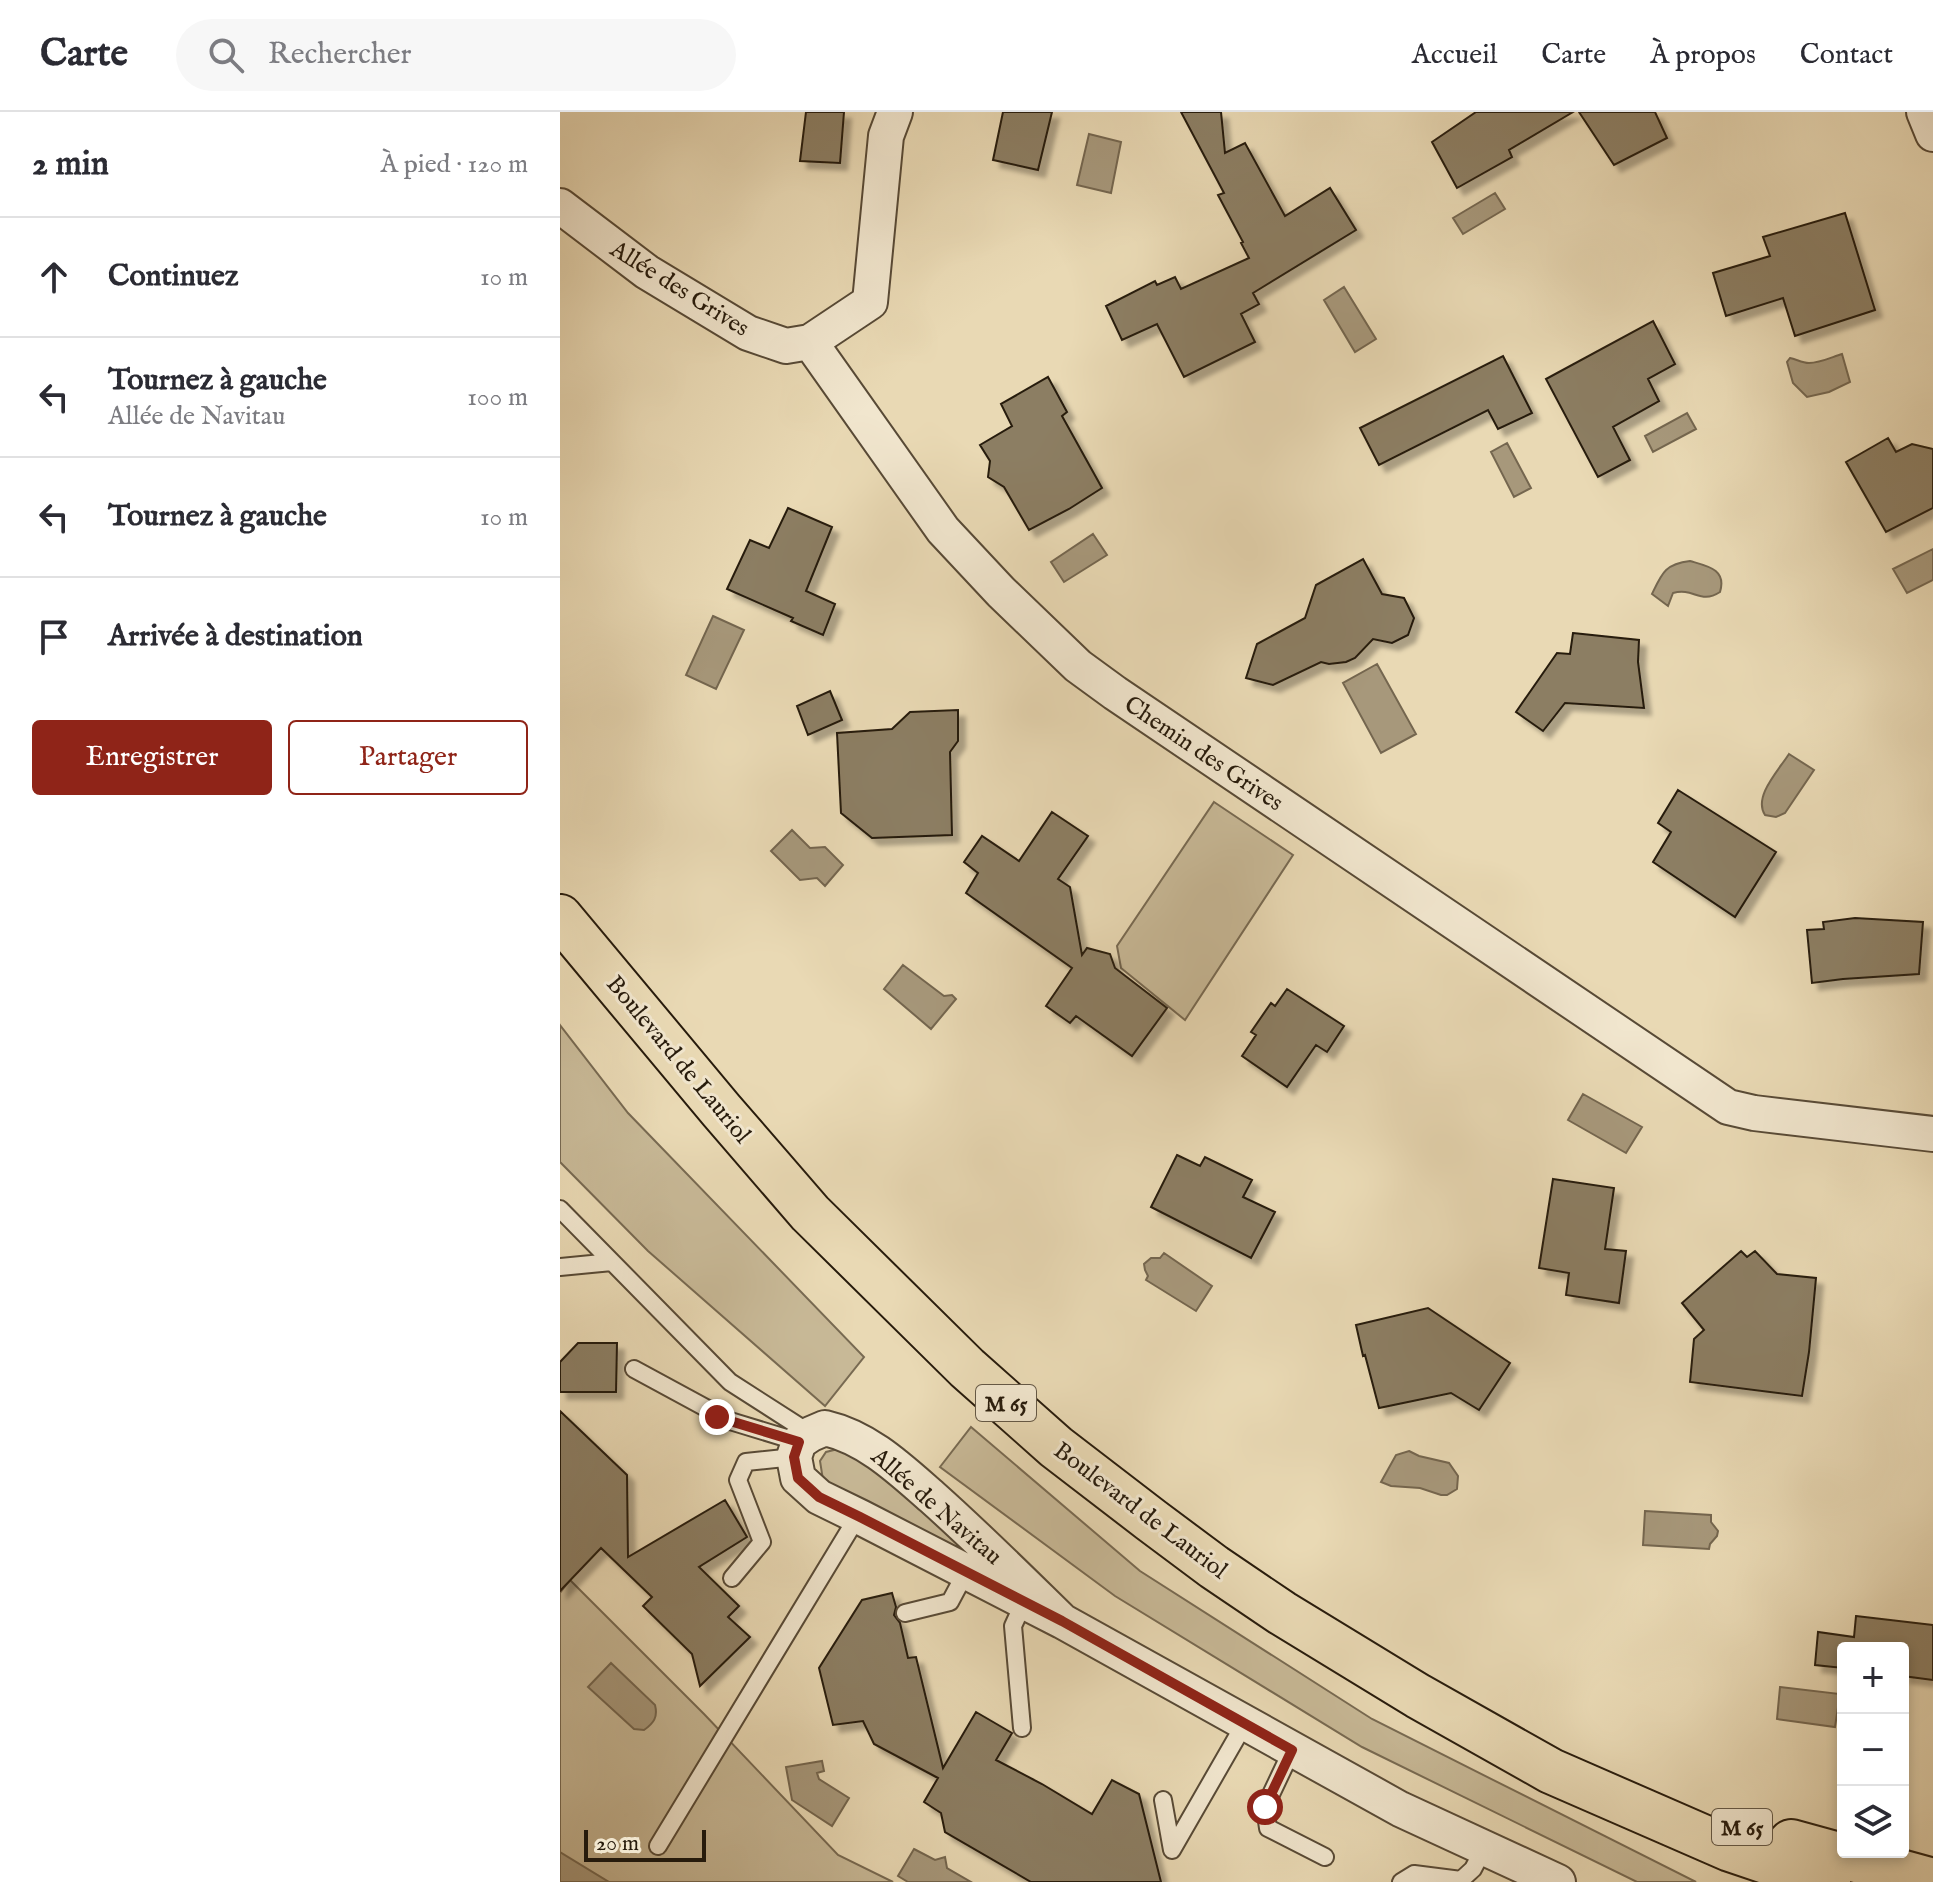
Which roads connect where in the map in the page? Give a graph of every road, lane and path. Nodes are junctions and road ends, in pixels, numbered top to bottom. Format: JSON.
{"nodes":[{"id":1,"x":895,"y":112,"type":"edge"},
{"id":2,"x":1924,"y":112,"type":"edge"},
{"id":3,"x":1933,"y":134,"type":"edge"},
{"id":4,"x":560,"y":206,"type":"edge"},
{"id":5,"x":810,"y":342,"type":"junction"},
{"id":6,"x":560,"y":917,"type":"edge"},
{"id":7,"x":1933,"y":1134,"type":"edge"},
{"id":8,"x":560,"y":1209,"type":"edge"},
{"id":9,"x":612,"y":1262,"type":"junction"},
{"id":10,"x":560,"y":1267,"type":"edge"},
{"id":11,"x":634,"y":1369,"type":"dead end"},
{"id":12,"x":801,"y":1444,"type":"junction"},
{"id":13,"x":858,"y":1516,"type":"junction"},
{"id":14,"x":966,"y":1572,"type":"junction"},
{"id":15,"x":732,"y":1578,"type":"dead end"},
{"id":16,"x":1024,"y":1602,"type":"junction"},
{"id":17,"x":905,"y":1613,"type":"dead end"},
{"id":18,"x":1062,"y":1621,"type":"junction"},
{"id":19,"x":1245,"y":1723,"type":"junction"},
{"id":20,"x":1022,"y":1728,"type":"dead end"},
{"id":21,"x":1292,"y":1750,"type":"junction"},
{"id":22,"x":1551,"y":1771,"type":"junction"},
{"id":23,"x":1163,"y":1800,"type":"dead end"},
{"id":24,"x":658,"y":1846,"type":"dead end"},
{"id":25,"x":1484,"y":1848,"type":"junction"},
{"id":26,"x":1325,"y":1857,"type":"dead end"},
{"id":27,"x":1461,"y":1881,"type":"edge"},
{"id":28,"x":1933,"y":1881,"type":"edge"},
{"id":29,"x":1401,"y":1882,"type":"edge"},
{"id":30,"x":1558,"y":1882,"type":"edge"},
{"id":31,"x":1828,"y":1882,"type":"edge"}],
"edges":[{"from":1,"to":5,"type":"street"},
{"from":2,"to":3,"type":"street"},
{"from":4,"to":5,"type":"street","name":"Allée des Grives"},
{"from":5,"to":7,"type":"street","name":"Chemin des Grives"},
{"from":6,"to":22,"type":"main road","name":"Boulevard de Lauriol","number":"M 65"},
{"from":8,"to":9,"type":"lane"},
{"from":9,"to":10,"type":"lane"},
{"from":9,"to":12,"type":"lane"},
{"from":11,"to":12,"type":"lane"},
{"from":12,"to":13,"type":"street","name":"Allée de Navitau"},
{"from":12,"to":15,"type":"lane"},
{"from":12,"to":18,"type":"street","name":"Allée de Navitau"},
{"from":13,"to":14,"type":"street","name":"Allée de Navitau"},
{"from":13,"to":24,"type":"lane"},
{"from":14,"to":16,"type":"street","name":"Allée de Navitau"},
{"from":14,"to":17,"type":"lane"},
{"from":16,"to":18,"type":"street","name":"Allée de Navitau"},
{"from":16,"to":20,"type":"lane"},
{"from":18,"to":19,"type":"street","name":"Allée de Navitau"},
{"from":19,"to":21,"type":"street","name":"Allée de Navitau"},
{"from":19,"to":23,"type":"lane"},
{"from":21,"to":25,"type":"street","name":"Allée de Navitau"},
{"from":21,"to":26,"type":"lane"},
{"from":22,"to":28,"type":"main road","number":"M 65"},
{"from":22,"to":31,"type":"main road","name":"Boulevard de Lauriol","number":"M 65"},
{"from":25,"to":27,"type":"lane"},
{"from":25,"to":30,"type":"street","name":"Allée de Navitau"},
{"from":27,"to":29,"type":"lane"}]}
